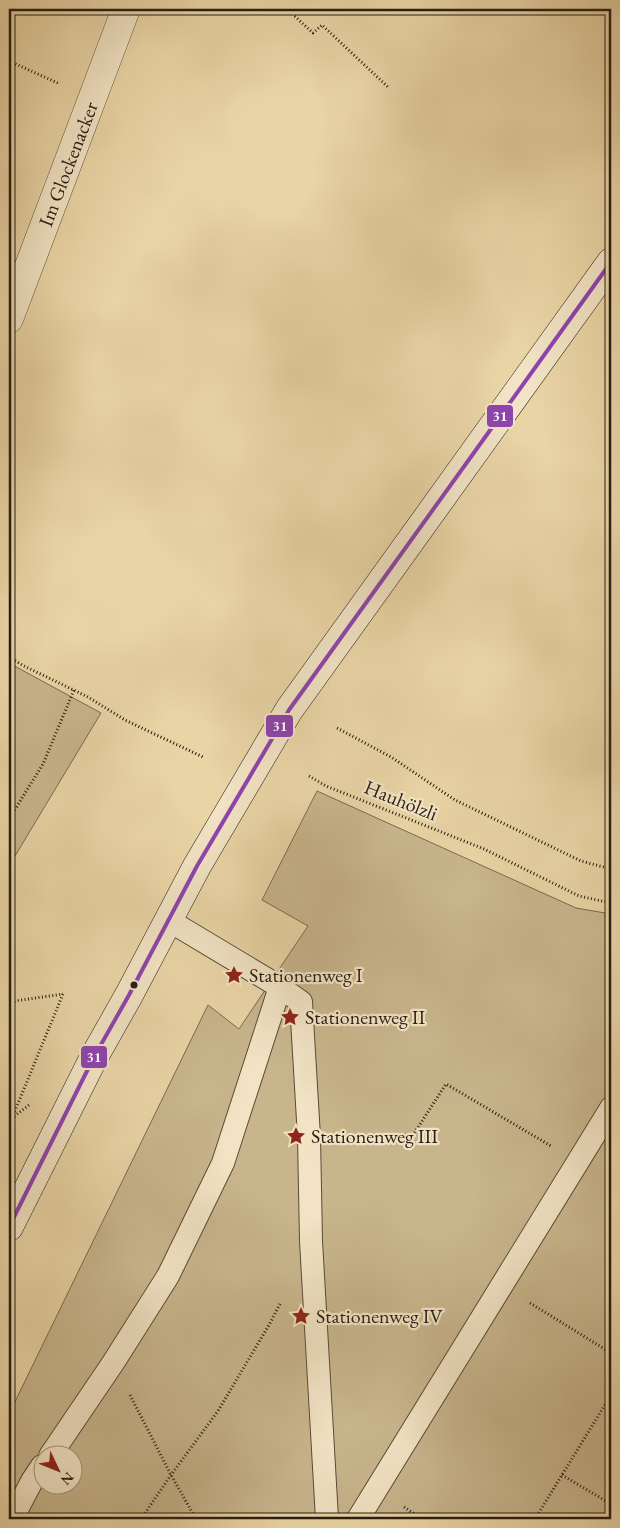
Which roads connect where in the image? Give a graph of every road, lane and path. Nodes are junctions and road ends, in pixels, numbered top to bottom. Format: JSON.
{"nodes":[{"id":1,"x":126,"y":9,"type":"edge"},
{"id":2,"x":288,"y":9,"type":"edge"},
{"id":3,"x":9,"y":61,"type":"edge"},
{"id":4,"x":389,"y":88,"type":"dead end"},
{"id":5,"x":93,"y":98,"type":"junction"},
{"id":6,"x":611,"y":262,"type":"edge"},
{"id":7,"x":9,"y":319,"type":"edge"},
{"id":8,"x":9,"y":657,"type":"edge"},
{"id":9,"x":74,"y":690,"type":"junction"},
{"id":10,"x":337,"y":728,"type":"dead end"},
{"id":11,"x":203,"y":758,"type":"dead end"},
{"id":12,"x":309,"y":776,"type":"dead end"},
{"id":13,"x":9,"y":819,"type":"edge"},
{"id":14,"x":611,"y":869,"type":"edge"},
{"id":15,"x":611,"y":903,"type":"edge"},
{"id":16,"x":168,"y":920,"type":"junction"},
{"id":17,"x":280,"y":987,"type":"junction"},
{"id":18,"x":9,"y":1006,"type":"edge"},
{"id":19,"x":611,"y":1108,"type":"edge"},
{"id":20,"x":12,"y":1118,"type":"dead end"},
{"id":21,"x":309,"y":1137,"type":"junction"},
{"id":22,"x":577,"y":1162,"type":"junction"},
{"id":23,"x":9,"y":1227,"type":"edge"},
{"id":24,"x":502,"y":1285,"type":"junction"},
{"id":25,"x":282,"y":1299,"type":"dead end"},
{"id":26,"x":611,"y":1346,"type":"edge"},
{"id":27,"x":610,"y":1352,"type":"edge"},
{"id":28,"x":113,"y":1363,"type":"junction"},
{"id":29,"x":611,"y":1395,"type":"edge"},
{"id":30,"x":57,"y":1446,"type":"edge"},
{"id":31,"x":171,"y":1475,"type":"junction"},
{"id":32,"x":562,"y":1475,"type":"junction"},
{"id":33,"x":32,"y":1481,"type":"edge"},
{"id":34,"x":611,"y":1504,"type":"edge"},
{"id":35,"x":12,"y":1519,"type":"edge"},
{"id":36,"x":141,"y":1519,"type":"edge"},
{"id":37,"x":196,"y":1519,"type":"edge"},
{"id":38,"x":327,"y":1519,"type":"edge"},
{"id":39,"x":358,"y":1519,"type":"edge"},
{"id":40,"x":535,"y":1519,"type":"edge"}],
"edges":[{"from":1,"to":5,"type":"main road","name":"Im Glockenacker"},
{"from":2,"to":4,"type":"path"},
{"from":3,"to":5,"type":"path"},
{"from":5,"to":7,"type":"main road","name":"Im Glockenacker"},
{"from":6,"to":16,"type":"main road"},
{"from":8,"to":9,"type":"path"},
{"from":9,"to":11,"type":"path"},
{"from":9,"to":13,"type":"path"},
{"from":10,"to":14,"type":"path"},
{"from":12,"to":15,"type":"path","name":"Hauhölzli"},
{"from":16,"to":17,"type":"lane"},
{"from":16,"to":23,"type":"main road"},
{"from":17,"to":21,"type":"lane"},
{"from":17,"to":28,"type":"lane"},
{"from":18,"to":20,"type":"path"},
{"from":19,"to":22,"type":"lane"},
{"from":21,"to":22,"type":"path"},
{"from":21,"to":38,"type":"lane"},
{"from":22,"to":24,"type":"lane"},
{"from":24,"to":27,"type":"path"},
{"from":24,"to":39,"type":"lane"},
{"from":25,"to":31,"type":"path"},
{"from":26,"to":27,"type":"path"},
{"from":28,"to":30,"type":"lane"},
{"from":28,"to":31,"type":"path"},
{"from":29,"to":32,"type":"path"},
{"from":31,"to":36,"type":"path"},
{"from":31,"to":37,"type":"path"},
{"from":32,"to":34,"type":"path"},
{"from":32,"to":40,"type":"path"},
{"from":33,"to":35,"type":"lane"}]}
